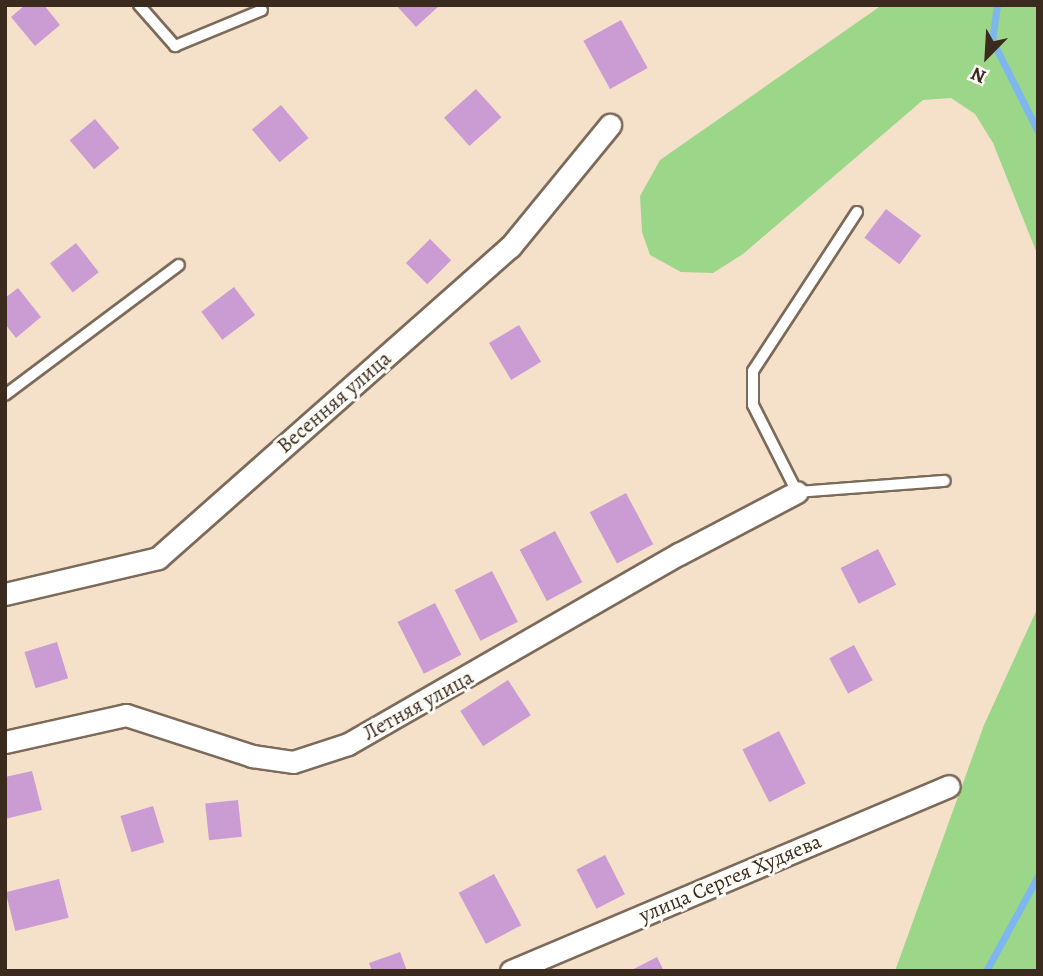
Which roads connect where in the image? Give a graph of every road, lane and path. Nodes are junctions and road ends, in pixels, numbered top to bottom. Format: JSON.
{"nodes":[{"id":1,"x":139,"y":5,"type":"edge"},
{"id":2,"x":262,"y":10,"type":"dead end"},
{"id":3,"x":610,"y":125,"type":"dead end"},
{"id":4,"x":858,"y":212,"type":"dead end"},
{"id":5,"x":179,"y":265,"type":"dead end"},
{"id":6,"x":5,"y":395,"type":"edge"},
{"id":7,"x":945,"y":481,"type":"dead end"},
{"id":8,"x":797,"y":492,"type":"junction"},
{"id":9,"x":5,"y":594,"type":"edge"},
{"id":10,"x":5,"y":742,"type":"edge"},
{"id":11,"x":949,"y":786,"type":"dead end"},
{"id":12,"x":511,"y":971,"type":"edge"}],
"edges":[{"from":1,"to":2,"type":"lane"},
{"from":3,"to":9,"type":"street","name":"Весенняя улица"},
{"from":4,"to":8,"type":"lane"},
{"from":5,"to":6,"type":"lane"},
{"from":7,"to":8,"type":"lane"},
{"from":8,"to":10,"type":"street","name":"Летняя улица"},
{"from":11,"to":12,"type":"street","name":"улица Сергея Худяева"}]}
